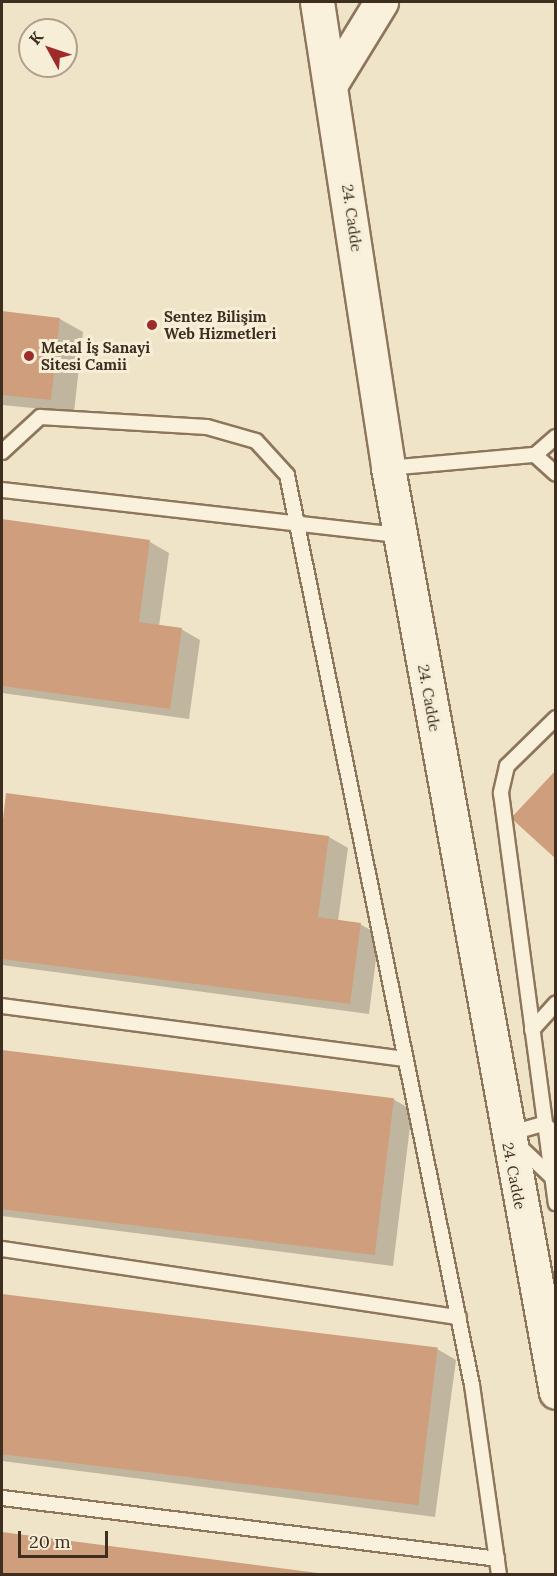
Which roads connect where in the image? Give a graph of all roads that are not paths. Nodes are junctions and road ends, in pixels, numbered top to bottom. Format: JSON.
{"nodes":[{"id":1,"x":317,"y":2,"type":"edge"},
{"id":2,"x":381,"y":2,"type":"edge"},
{"id":3,"x":332,"y":82,"type":"junction"},
{"id":4,"x":555,"y":437,"type":"edge"},
{"id":5,"x":2,"y":452,"type":"edge"},
{"id":6,"x":535,"y":455,"type":"junction"},
{"id":7,"x":388,"y":468,"type":"junction"},
{"id":8,"x":555,"y":474,"type":"edge"},
{"id":9,"x":2,"y":490,"type":"edge"},
{"id":10,"x":297,"y":524,"type":"junction"},
{"id":11,"x":400,"y":535,"type":"junction"},
{"id":12,"x":555,"y":718,"type":"edge"},
{"id":13,"x":555,"y":1003,"type":"edge"},
{"id":14,"x":2,"y":1006,"type":"edge"},
{"id":15,"x":532,"y":1030,"type":"junction"},
{"id":16,"x":406,"y":1059,"type":"junction"},
{"id":17,"x":544,"y":1124,"type":"junction"},
{"id":18,"x":506,"y":1134,"type":"junction"},
{"id":19,"x":555,"y":1134,"type":"edge"},
{"id":20,"x":553,"y":1178,"type":"edge"},
{"id":21,"x":555,"y":1203,"type":"edge"},
{"id":22,"x":2,"y":1249,"type":"edge"},
{"id":23,"x":459,"y":1317,"type":"junction"},
{"id":24,"x":555,"y":1392,"type":"edge"},
{"id":25,"x":2,"y":1498,"type":"edge"},
{"id":26,"x":497,"y":1559,"type":"junction"},
{"id":27,"x":499,"y":1575,"type":"edge"}],
"edges":[{"from":1,"to":3,"type":"street","name":"24. Cadde"},
{"from":2,"to":3,"type":"street"},
{"from":3,"to":7,"type":"street","name":"24. Cadde"},
{"from":4,"to":6,"type":"lane"},
{"from":5,"to":10,"type":"lane"},
{"from":6,"to":7,"type":"lane"},
{"from":6,"to":8,"type":"lane"},
{"from":7,"to":11,"type":"street","name":"24. Cadde"},
{"from":9,"to":10,"type":"lane"},
{"from":10,"to":11,"type":"lane"},
{"from":10,"to":16,"type":"lane"},
{"from":11,"to":18,"type":"street","name":"24. Cadde"},
{"from":12,"to":15,"type":"lane"},
{"from":13,"to":15,"type":"lane"},
{"from":14,"to":16,"type":"lane"},
{"from":15,"to":17,"type":"lane"},
{"from":16,"to":23,"type":"lane"},
{"from":17,"to":18,"type":"lane"},
{"from":17,"to":19,"type":"lane"},
{"from":17,"to":20,"type":"lane"},
{"from":18,"to":20,"type":"lane"},
{"from":18,"to":24,"type":"street","name":"24. Cadde"},
{"from":20,"to":21,"type":"lane"},
{"from":22,"to":23,"type":"lane"},
{"from":23,"to":26,"type":"lane"},
{"from":25,"to":26,"type":"lane"},
{"from":26,"to":27,"type":"lane"}]}
